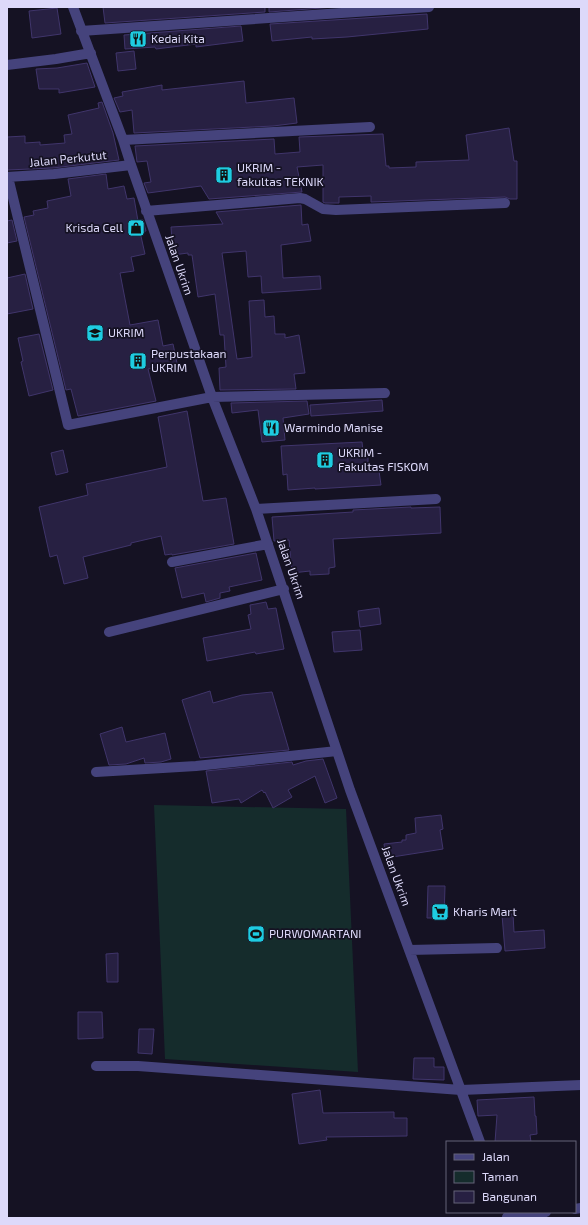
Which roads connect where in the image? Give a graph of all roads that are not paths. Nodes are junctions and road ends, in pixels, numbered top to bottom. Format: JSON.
{"nodes":[{"id":1,"x":73,"y":7,"type":"edge"},
{"id":2,"x":429,"y":7,"type":"edge"},
{"id":3,"x":81,"y":31,"type":"junction"},
{"id":4,"x":91,"y":53,"type":"junction"},
{"id":5,"x":7,"y":65,"type":"edge"},
{"id":6,"x":370,"y":127,"type":"dead end"},
{"id":7,"x":123,"y":140,"type":"junction"},
{"id":8,"x":131,"y":165,"type":"junction"},
{"id":9,"x":8,"y":177,"type":"edge"},
{"id":10,"x":505,"y":203,"type":"dead end"},
{"id":11,"x":146,"y":211,"type":"junction"},
{"id":12,"x":385,"y":393,"type":"dead end"},
{"id":13,"x":212,"y":397,"type":"junction"},
{"id":14,"x":436,"y":498,"type":"dead end"},
{"id":15,"x":256,"y":509,"type":"junction"},
{"id":16,"x":268,"y":544,"type":"junction"},
{"id":17,"x":172,"y":562,"type":"dead end"},
{"id":18,"x":284,"y":589,"type":"junction"},
{"id":19,"x":109,"y":632,"type":"dead end"},
{"id":20,"x":337,"y":751,"type":"junction"},
{"id":21,"x":96,"y":772,"type":"dead end"},
{"id":22,"x":497,"y":948,"type":"dead end"},
{"id":23,"x":409,"y":950,"type":"junction"},
{"id":24,"x":96,"y":1066,"type":"dead end"},
{"id":25,"x":581,"y":1085,"type":"edge"},
{"id":26,"x":461,"y":1090,"type":"junction"},
{"id":27,"x":480,"y":1141,"type":"edge"},
{"id":28,"x":536,"y":1213,"type":"edge"},
{"id":29,"x":506,"y":1216,"type":"edge"}],
"edges":[{"from":1,"to":3,"type":"street","name":"Jalan Ukrim"},
{"from":2,"to":3,"type":"street"},
{"from":3,"to":4,"type":"street","name":"Jalan Ukrim"},
{"from":4,"to":5,"type":"street"},
{"from":4,"to":7,"type":"street","name":"Jalan Ukrim"},
{"from":6,"to":7,"type":"street"},
{"from":7,"to":8,"type":"street","name":"Jalan Ukrim"},
{"from":8,"to":9,"type":"street","name":"Jalan Perkutut"},
{"from":8,"to":11,"type":"street","name":"Jalan Ukrim"},
{"from":9,"to":13,"type":"street"},
{"from":10,"to":11,"type":"street"},
{"from":11,"to":13,"type":"street","name":"Jalan Ukrim"},
{"from":12,"to":13,"type":"street"},
{"from":13,"to":15,"type":"street","name":"Jalan Ukrim"},
{"from":14,"to":15,"type":"street"},
{"from":15,"to":16,"type":"street","name":"Jalan Ukrim"},
{"from":16,"to":17,"type":"street"},
{"from":16,"to":18,"type":"street","name":"Jalan Ukrim"},
{"from":18,"to":19,"type":"street"},
{"from":18,"to":20,"type":"street","name":"Jalan Ukrim"},
{"from":20,"to":21,"type":"street"},
{"from":20,"to":23,"type":"street","name":"Jalan Ukrim"},
{"from":22,"to":23,"type":"street"},
{"from":23,"to":26,"type":"street","name":"Jalan Ukrim"},
{"from":24,"to":26,"type":"street"},
{"from":25,"to":26,"type":"street"},
{"from":26,"to":27,"type":"street","name":"Jalan Ukrim"},
{"from":28,"to":29,"type":"street"}]}
